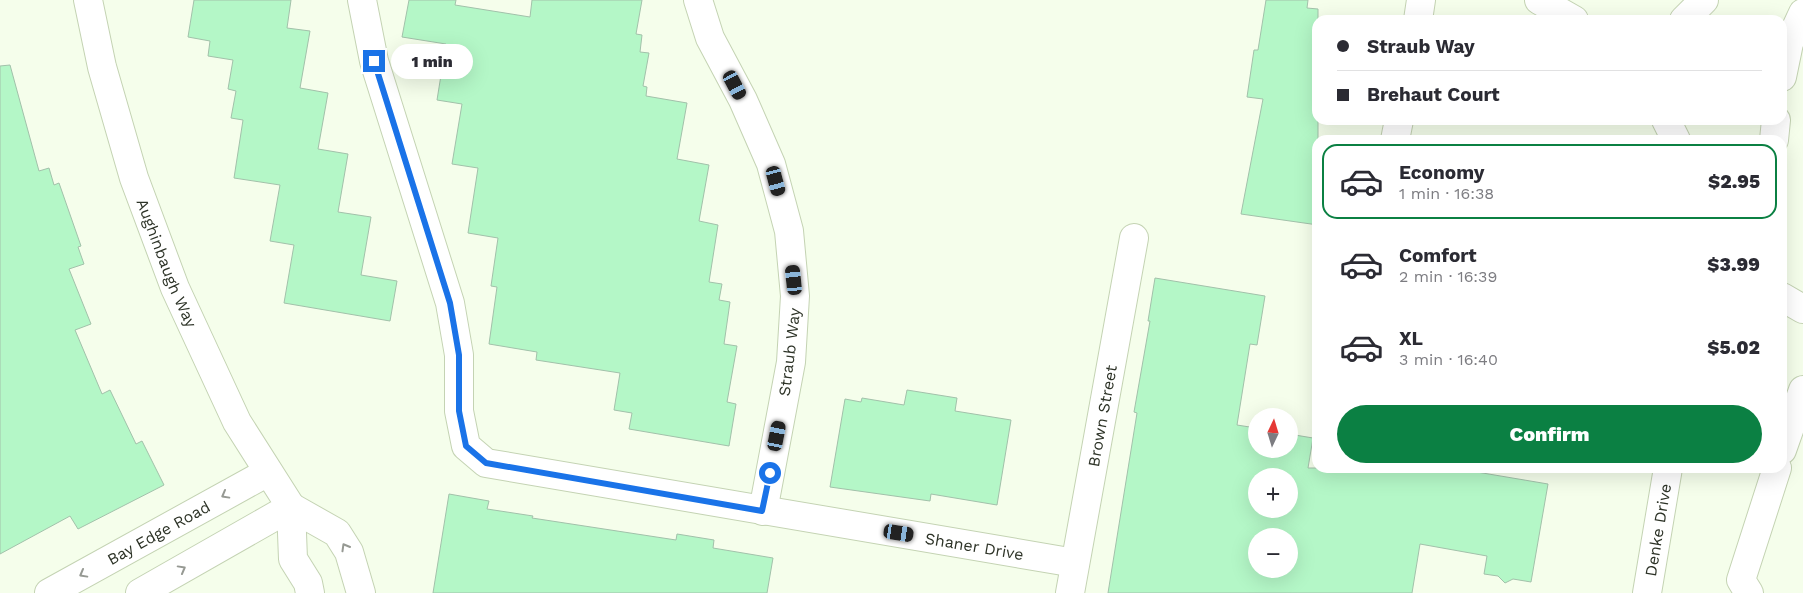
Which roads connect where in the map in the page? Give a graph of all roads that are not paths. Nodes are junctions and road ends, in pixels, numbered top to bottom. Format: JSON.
{"nodes":[{"id":1,"x":88,"y":0,"type":"edge"},
{"id":2,"x":362,"y":0,"type":"edge"},
{"id":3,"x":698,"y":0,"type":"edge"},
{"id":4,"x":1421,"y":0,"type":"edge"},
{"id":5,"x":1539,"y":0,"type":"edge"},
{"id":6,"x":1704,"y":0,"type":"edge"},
{"id":7,"x":1803,"y":13,"type":"edge"},
{"id":8,"x":1419,"y":15,"type":"edge"},
{"id":9,"x":1565,"y":15,"type":"edge"},
{"id":10,"x":1689,"y":15,"type":"edge"},
{"id":11,"x":1787,"y":53,"type":"edge"},
{"id":12,"x":1134,"y":238,"type":"dead end"},
{"id":13,"x":1787,"y":300,"type":"edge"},
{"id":14,"x":1803,"y":308,"type":"edge"},
{"id":15,"x":1803,"y":390,"type":"edge"},
{"id":16,"x":1787,"y":436,"type":"edge"},
{"id":17,"x":268,"y":472,"type":"junction"},
{"id":18,"x":1667,"y":473,"type":"edge"},
{"id":19,"x":1775,"y":473,"type":"edge"},
{"id":20,"x":291,"y":507,"type":"junction"},
{"id":21,"x":762,"y":511,"type":"junction"},
{"id":22,"x":1075,"y":563,"type":"junction"},
{"id":23,"x":49,"y":593,"type":"edge"},
{"id":24,"x":140,"y":593,"type":"edge"},
{"id":25,"x":310,"y":593,"type":"edge"},
{"id":26,"x":361,"y":593,"type":"edge"},
{"id":27,"x":1070,"y":593,"type":"edge"},
{"id":28,"x":1647,"y":593,"type":"edge"},
{"id":29,"x":1750,"y":593,"type":"edge"}],
"edges":[{"from":1,"to":17,"type":"street","name":"Aughinbaugh Way"},
{"from":2,"to":21,"type":"street","name":"Shaner Drive"},
{"from":3,"to":21,"type":"street","name":"Straub Way"},
{"from":4,"to":8,"type":"street"},
{"from":5,"to":9,"type":"street"},
{"from":6,"to":10,"type":"street"},
{"from":7,"to":11,"type":"street"},
{"from":12,"to":22,"type":"street","name":"Brown Street"},
{"from":13,"to":14,"type":"street"},
{"from":15,"to":16,"type":"street"},
{"from":17,"to":20,"type":"street","name":"Aughinbaugh Way"},
{"from":17,"to":23,"type":"street","name":"Bay Edge Road","one_way":true},
{"from":18,"to":28,"type":"street","name":"Denke Drive"},
{"from":19,"to":29,"type":"street"},
{"from":24,"to":20,"type":"street","one_way":true},
{"from":20,"to":25,"type":"street"},
{"from":26,"to":20,"type":"street","one_way":true},
{"from":21,"to":22,"type":"street","name":"Shaner Drive"},
{"from":22,"to":27,"type":"street","name":"Brown Street"}]}
